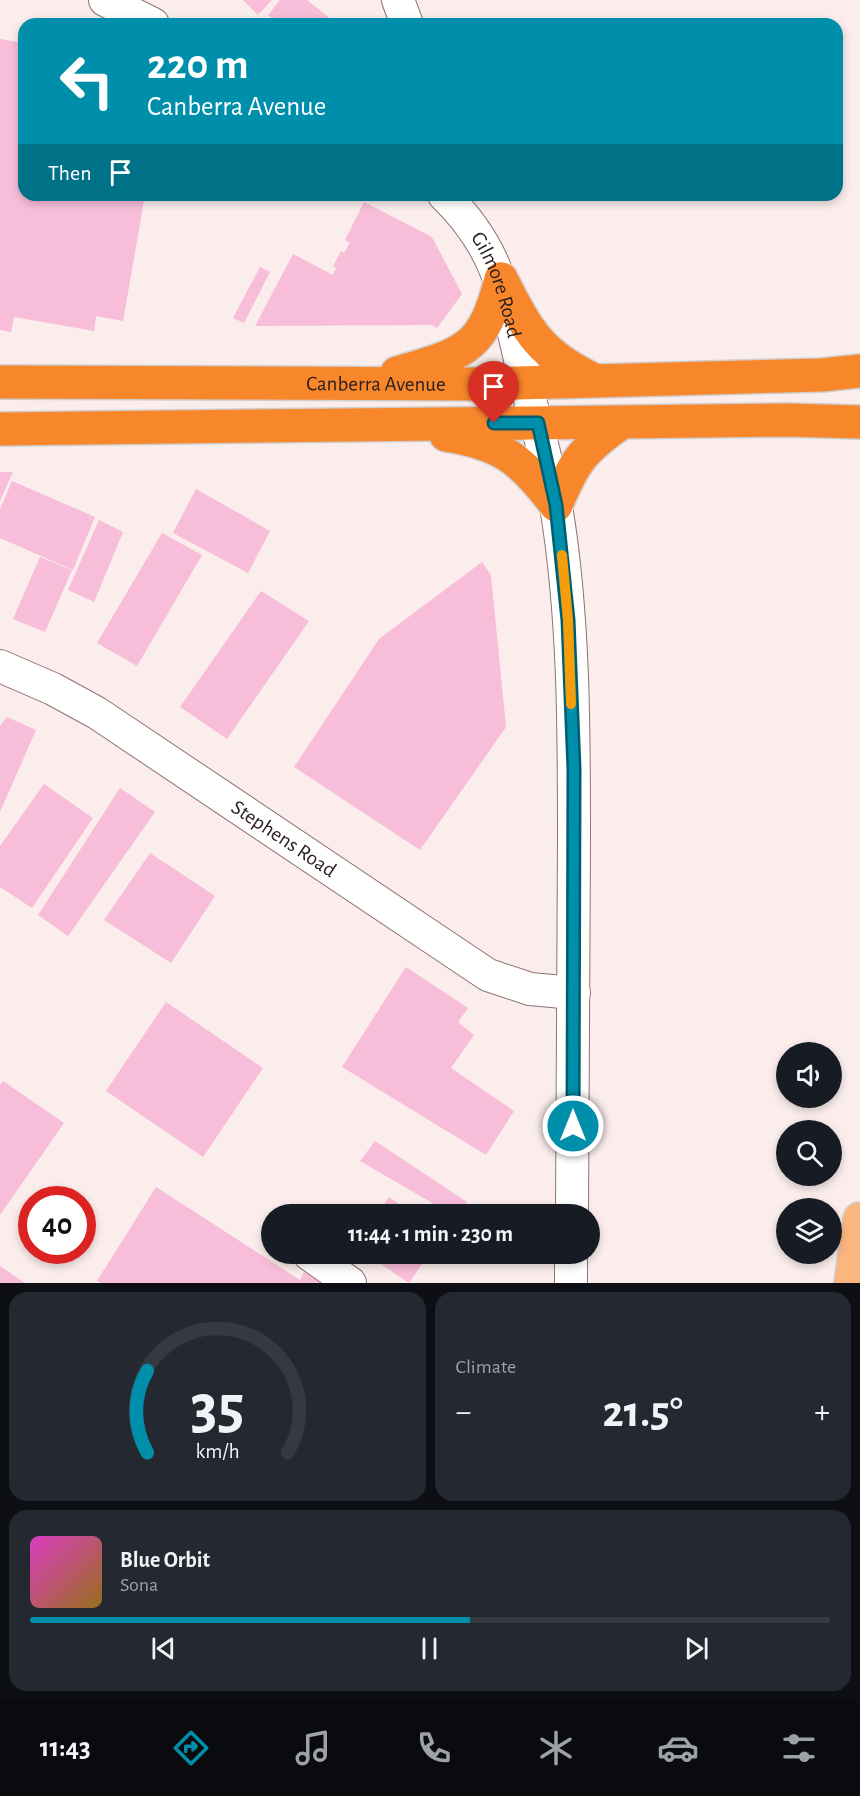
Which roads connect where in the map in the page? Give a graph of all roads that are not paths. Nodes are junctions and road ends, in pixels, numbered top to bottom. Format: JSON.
{"nodes":[{"id":1,"x":105,"y":0,"type":"edge"},
{"id":2,"x":398,"y":0,"type":"edge"},
{"id":3,"x":141,"y":18,"type":"edge"},
{"id":4,"x":405,"y":18,"type":"edge"},
{"id":5,"x":449,"y":201,"type":"edge"},
{"id":6,"x":501,"y":279,"type":"junction"},
{"id":7,"x":860,"y":371,"type":"edge"},
{"id":8,"x":596,"y":381,"type":"junction"},
{"id":9,"x":0,"y":382,"type":"edge"},
{"id":10,"x":525,"y":382,"type":"junction"},
{"id":11,"x":361,"y":384,"type":"junction"},
{"id":12,"x":860,"y":422,"type":"edge"},
{"id":13,"x":538,"y":423,"type":"junction"},
{"id":14,"x":383,"y":424,"type":"junction"},
{"id":15,"x":0,"y":429,"type":"edge"},
{"id":16,"x":601,"y":430,"type":"junction"},
{"id":17,"x":556,"y":505,"type":"junction"},
{"id":18,"x":0,"y":666,"type":"edge"},
{"id":19,"x":574,"y":993,"type":"junction"},
{"id":20,"x":572,"y":1204,"type":"edge"},
{"id":21,"x":859,"y":1225,"type":"edge"},
{"id":22,"x":323,"y":1264,"type":"edge"},
{"id":23,"x":571,"y":1264,"type":"edge"},
{"id":24,"x":350,"y":1283,"type":"edge"},
{"id":25,"x":571,"y":1283,"type":"edge"},
{"id":26,"x":843,"y":1283,"type":"edge"},
{"id":27,"x":851,"y":1283,"type":"edge"}],
"edges":[{"from":1,"to":3,"type":"street"},
{"from":2,"to":4,"type":"street"},
{"from":5,"to":6,"type":"street","name":"Gilmore Road"},
{"from":6,"to":8,"type":"highway"},
{"from":6,"to":10,"type":"street","name":"Gilmore Road"},
{"from":6,"to":11,"type":"highway"},
{"from":7,"to":8,"type":"highway","name":"Canberra Avenue"},
{"from":8,"to":10,"type":"highway","name":"Canberra Avenue"},
{"from":9,"to":11,"type":"highway","name":"Canberra Avenue"},
{"from":10,"to":11,"type":"highway","name":"Canberra Avenue"},
{"from":10,"to":13,"type":"street","name":"Gilmore Road"},
{"from":12,"to":16,"type":"highway","name":"Canberra Avenue"},
{"from":13,"to":14,"type":"highway","name":"Canberra Avenue"},
{"from":13,"to":16,"type":"highway","name":"Canberra Avenue"},
{"from":13,"to":17,"type":"street","name":"Gilmore Road"},
{"from":14,"to":15,"type":"highway","name":"Canberra Avenue"},
{"from":14,"to":17,"type":"highway"},
{"from":16,"to":17,"type":"highway"},
{"from":17,"to":19,"type":"street","name":"Gilmore Road"},
{"from":18,"to":19,"type":"street","name":"Stephens Road"},
{"from":19,"to":20,"type":"street","name":"Gilmore Road"},
{"from":21,"to":26,"type":"main road"},
{"from":21,"to":27,"type":"main road"},
{"from":22,"to":24,"type":"street"},
{"from":23,"to":25,"type":"street"}]}
